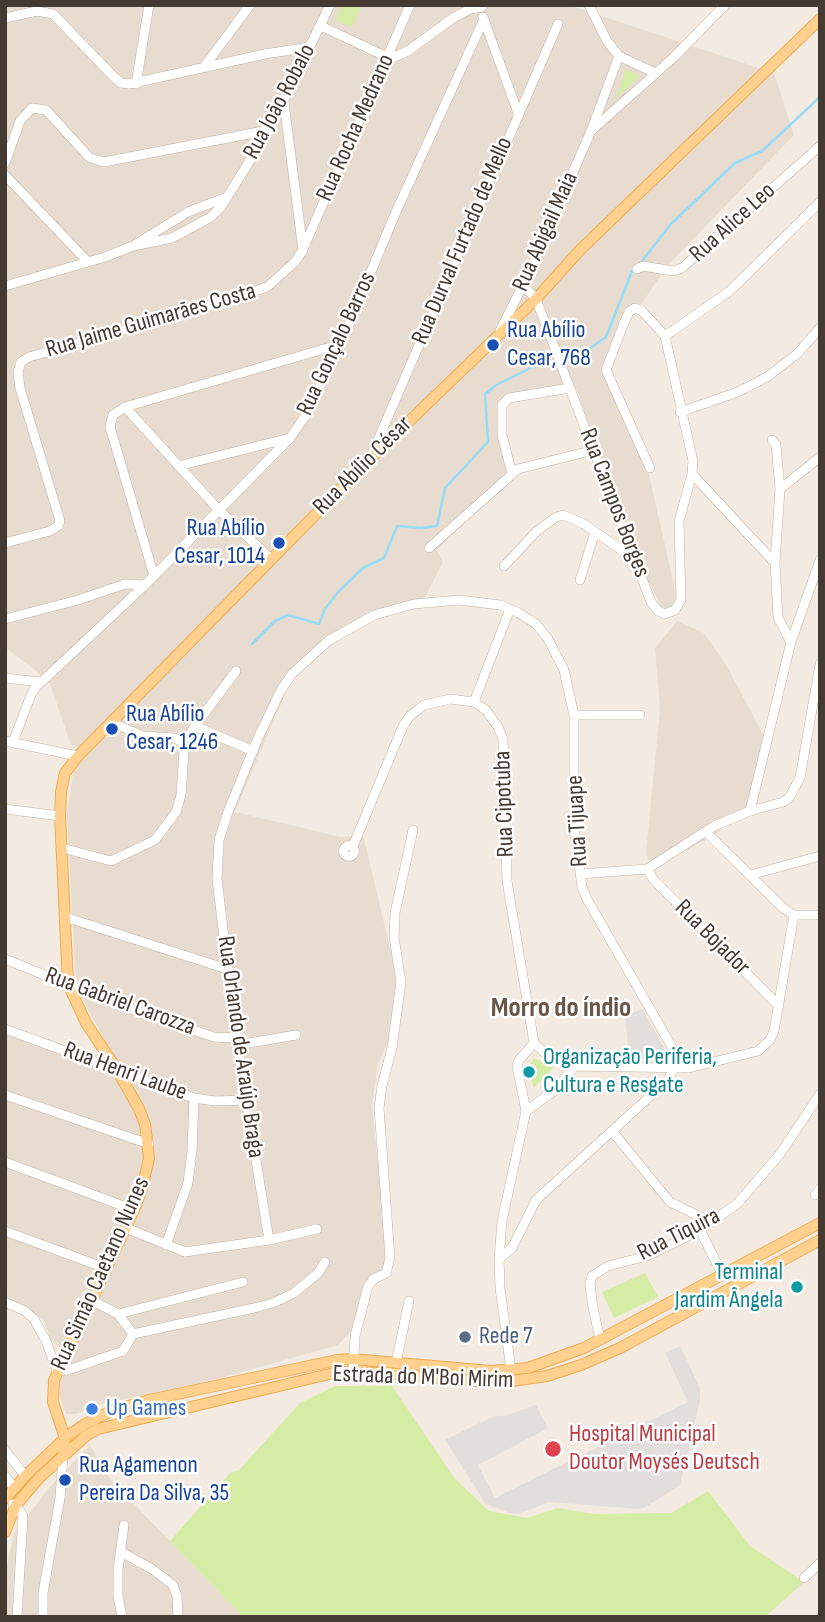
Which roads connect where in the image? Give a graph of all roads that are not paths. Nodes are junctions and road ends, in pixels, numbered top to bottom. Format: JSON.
{"nodes":[{"id":1,"x":149,"y":5,"type":"edge"},
{"id":2,"x":250,"y":5,"type":"edge"},
{"id":3,"x":330,"y":5,"type":"edge"},
{"id":4,"x":410,"y":5,"type":"edge"},
{"id":5,"x":589,"y":5,"type":"edge"},
{"id":6,"x":725,"y":5,"type":"edge"},
{"id":7,"x":482,"y":6,"type":"edge"},
{"id":8,"x":5,"y":18,"type":"edge"},
{"id":9,"x":484,"y":19,"type":"junction"},
{"id":10,"x":820,"y":19,"type":"edge"},
{"id":11,"x":558,"y":24,"type":"dead end"},
{"id":12,"x":321,"y":26,"type":"junction"},
{"id":13,"x":310,"y":47,"type":"junction"},
{"id":14,"x":620,"y":57,"type":"junction"},
{"id":15,"x":387,"y":58,"type":"junction"},
{"id":16,"x":204,"y":67,"type":"junction"},
{"id":17,"x":655,"y":73,"type":"junction"},
{"id":18,"x":136,"y":84,"type":"junction"},
{"id":19,"x":284,"y":103,"type":"junction"},
{"id":20,"x":518,"y":113,"type":"junction"},
{"id":21,"x":269,"y":130,"type":"junction"},
{"id":22,"x":591,"y":131,"type":"junction"},
{"id":23,"x":820,"y":146,"type":"edge"},
{"id":24,"x":5,"y":163,"type":"edge"},
{"id":25,"x":5,"y":174,"type":"edge"},
{"id":26,"x":228,"y":197,"type":"junction"},
{"id":27,"x":820,"y":202,"type":"edge"},
{"id":28,"x":133,"y":246,"type":"junction"},
{"id":29,"x":303,"y":250,"type":"junction"},
{"id":30,"x":88,"y":262,"type":"junction"},
{"id":31,"x":637,"y":269,"type":"dead end"},
{"id":32,"x":523,"y":285,"type":"junction"},
{"id":33,"x":5,"y":286,"type":"edge"},
{"id":34,"x":536,"y":299,"type":"junction"},
{"id":35,"x":820,"y":328,"type":"edge"},
{"id":36,"x":499,"y":333,"type":"junction"},
{"id":37,"x":665,"y":336,"type":"junction"},
{"id":38,"x":341,"y":344,"type":"junction"},
{"id":39,"x":570,"y":388,"type":"junction"},
{"id":40,"x":125,"y":407,"type":"junction"},
{"id":41,"x":680,"y":412,"type":"junction"},
{"id":42,"x":290,"y":438,"type":"junction"},
{"id":43,"x":772,"y":440,"type":"dead end"},
{"id":44,"x":594,"y":450,"type":"junction"},
{"id":45,"x":820,"y":457,"type":"edge"},
{"id":46,"x":370,"y":459,"type":"junction"},
{"id":47,"x":178,"y":466,"type":"junction"},
{"id":48,"x":650,"y":468,"type":"dead end"},
{"id":49,"x":512,"y":474,"type":"junction"},
{"id":50,"x":692,"y":474,"type":"junction"},
{"id":51,"x":779,"y":489,"type":"junction"},
{"id":52,"x":218,"y":509,"type":"junction"},
{"id":53,"x":595,"y":531,"type":"junction"},
{"id":54,"x":5,"y":542,"type":"edge"},
{"id":55,"x":429,"y":548,"type":"dead end"},
{"id":56,"x":271,"y":559,"type":"junction"},
{"id":57,"x":634,"y":559,"type":"junction"},
{"id":58,"x":820,"y":561,"type":"edge"},
{"id":59,"x":775,"y":563,"type":"junction"},
{"id":60,"x":504,"y":566,"type":"dead end"},
{"id":61,"x":154,"y":576,"type":"junction"},
{"id":62,"x":580,"y":580,"type":"dead end"},
{"id":63,"x":145,"y":585,"type":"junction"},
{"id":64,"x":510,"y":609,"type":"junction"},
{"id":65,"x":5,"y":619,"type":"edge"},
{"id":66,"x":791,"y":642,"type":"junction"},
{"id":67,"x":820,"y":664,"type":"edge"},
{"id":68,"x":236,"y":671,"type":"dead end"},
{"id":69,"x":5,"y":678,"type":"edge"},
{"id":70,"x":41,"y":682,"type":"junction"},
{"id":71,"x":474,"y":702,"type":"junction"},
{"id":72,"x":574,"y":715,"type":"junction"},
{"id":73,"x":640,"y":715,"type":"dead end"},
{"id":74,"x":111,"y":722,"type":"junction"},
{"id":75,"x":195,"y":726,"type":"junction"},
{"id":76,"x":9,"y":742,"type":"edge"},
{"id":77,"x":186,"y":743,"type":"junction"},
{"id":78,"x":253,"y":751,"type":"junction"},
{"id":79,"x":78,"y":755,"type":"junction"},
{"id":80,"x":5,"y":810,"type":"edge"},
{"id":81,"x":750,"y":811,"type":"junction"},
{"id":82,"x":60,"y":816,"type":"junction"},
{"id":83,"x":223,"y":828,"type":"joint"},
{"id":84,"x":413,"y":830,"type":"dead end"},
{"id":85,"x":706,"y":832,"type":"junction"},
{"id":86,"x":353,"y":846,"type":"dead end"},
{"id":87,"x":62,"y":848,"type":"junction"},
{"id":88,"x":820,"y":856,"type":"edge"},
{"id":89,"x":647,"y":869,"type":"junction"},
{"id":90,"x":580,"y":874,"type":"junction"},
{"id":91,"x":750,"y":875,"type":"junction"},
{"id":92,"x":794,"y":915,"type":"junction"},
{"id":93,"x":820,"y":915,"type":"edge"},
{"id":94,"x":65,"y":917,"type":"junction"},
{"id":95,"x":5,"y":959,"type":"edge"},
{"id":96,"x":227,"y":969,"type":"junction"},
{"id":97,"x":68,"y":984,"type":"junction"},
{"id":98,"x":779,"y":1006,"type":"junction"},
{"id":99,"x":5,"y":1029,"type":"edge"},
{"id":100,"x":296,"y":1035,"type":"dead end"},
{"id":101,"x":237,"y":1042,"type":"junction"},
{"id":102,"x":534,"y":1044,"type":"junction"},
{"id":103,"x":575,"y":1066,"type":"junction"},
{"id":104,"x":116,"y":1068,"type":"junction"},
{"id":105,"x":675,"y":1069,"type":"junction"},
{"id":106,"x":820,"y":1094,"type":"edge"},
{"id":107,"x":5,"y":1095,"type":"edge"},
{"id":108,"x":194,"y":1098,"type":"junction"},
{"id":109,"x":247,"y":1100,"type":"junction"},
{"id":110,"x":526,"y":1111,"type":"junction"},
{"id":111,"x":612,"y":1131,"type":"junction"},
{"id":112,"x":149,"y":1144,"type":"junction"},
{"id":113,"x":5,"y":1162,"type":"edge"},
{"id":114,"x":134,"y":1210,"type":"junction"},
{"id":115,"x":711,"y":1222,"type":"junction"},
{"id":116,"x":820,"y":1223,"type":"edge"},
{"id":117,"x":126,"y":1228,"type":"junction"},
{"id":118,"x":317,"y":1229,"type":"dead end"},
{"id":119,"x":700,"y":1230,"type":"junction"},
{"id":120,"x":5,"y":1231,"type":"edge"},
{"id":121,"x":269,"y":1240,"type":"junction"},
{"id":122,"x":820,"y":1240,"type":"edge"},
{"id":123,"x":166,"y":1245,"type":"junction"},
{"id":124,"x":499,"y":1259,"type":"junction"},
{"id":125,"x":325,"y":1262,"type":"dead end"},
{"id":126,"x":105,"y":1268,"type":"junction"},
{"id":127,"x":723,"y":1276,"type":"junction"},
{"id":128,"x":243,"y":1282,"type":"dead end"},
{"id":129,"x":694,"y":1292,"type":"junction"},
{"id":130,"x":91,"y":1300,"type":"junction"},
{"id":131,"x":409,"y":1301,"type":"dead end"},
{"id":132,"x":5,"y":1303,"type":"edge"},
{"id":133,"x":702,"y":1304,"type":"junction"},
{"id":134,"x":118,"y":1314,"type":"junction"},
{"id":135,"x":619,"y":1331,"type":"junction"},
{"id":136,"x":133,"y":1334,"type":"junction"},
{"id":137,"x":46,"y":1340,"type":"junction"},
{"id":138,"x":600,"y":1340,"type":"junction"},
{"id":139,"x":608,"y":1353,"type":"junction"},
{"id":140,"x":63,"y":1357,"type":"junction"},
{"id":141,"x":353,"y":1359,"type":"junction"},
{"id":142,"x":397,"y":1363,"type":"junction"},
{"id":143,"x":511,"y":1370,"type":"junction"},
{"id":144,"x":57,"y":1371,"type":"junction"},
{"id":145,"x":353,"y":1371,"type":"junction"},
{"id":146,"x":65,"y":1438,"type":"junction"},
{"id":147,"x":5,"y":1451,"type":"edge"},
{"id":148,"x":63,"y":1456,"type":"junction"},
{"id":149,"x":5,"y":1476,"type":"edge"},
{"id":150,"x":25,"y":1476,"type":"junction"},
{"id":151,"x":14,"y":1488,"type":"junction"},
{"id":152,"x":9,"y":1502,"type":"edge"},
{"id":153,"x":124,"y":1525,"type":"dead end"},
{"id":154,"x":5,"y":1532,"type":"edge"},
{"id":155,"x":121,"y":1552,"type":"junction"},
{"id":156,"x":820,"y":1563,"type":"edge"},
{"id":157,"x":804,"y":1578,"type":"dead end"},
{"id":158,"x":17,"y":1617,"type":"edge"},
{"id":159,"x":43,"y":1617,"type":"edge"},
{"id":160,"x":122,"y":1617,"type":"edge"},
{"id":161,"x":178,"y":1617,"type":"edge"}],
"edges":[{"from":1,"to":18,"type":"street"},
{"from":2,"to":16,"type":"street"},
{"from":3,"to":12,"type":"street","name":"Rua João Robalo"},
{"from":4,"to":15,"type":"street","name":"Rua Rocha Medrano"},
{"from":5,"to":14,"type":"street"},
{"from":6,"to":17,"type":"street","name":"Rua Abigail Maia"},
{"from":7,"to":9,"type":"street"},
{"from":7,"to":15,"type":"street"},
{"from":8,"to":18,"type":"street"},
{"from":9,"to":20,"type":"street"},
{"from":9,"to":38,"type":"street","name":"Rua Gonçalo Barros"},
{"from":10,"to":34,"type":"main road","name":"Rua Abílio César"},
{"from":11,"to":20,"type":"street","name":"Rua Durval Furtado de Mello"},
{"from":12,"to":13,"type":"street","name":"Rua João Robalo"},
{"from":12,"to":15,"type":"street"},
{"from":13,"to":16,"type":"street"},
{"from":13,"to":19,"type":"street","name":"Rua João Robalo"},
{"from":14,"to":17,"type":"street"},
{"from":14,"to":22,"type":"street","name":"Rua Abigail Maia"},
{"from":15,"to":29,"type":"street","name":"Rua Rocha Medrano"},
{"from":16,"to":18,"type":"street"},
{"from":17,"to":22,"type":"street","name":"Rua Abigail Maia"},
{"from":19,"to":21,"type":"street","name":"Rua João Robalo"},
{"from":19,"to":29,"type":"street"},
{"from":20,"to":46,"type":"street","name":"Rua Durval Furtado de Mello"},
{"from":21,"to":24,"type":"street"},
{"from":21,"to":26,"type":"street","name":"Rua João Robalo"},
{"from":22,"to":32,"type":"street","name":"Rua Abigail Maia"},
{"from":23,"to":31,"type":"street","name":"Rua Alice Leo"},
{"from":25,"to":30,"type":"street"},
{"from":26,"to":28,"type":"street","name":"Rua João Robalo"},
{"from":26,"to":28,"type":"street","name":"Rua João Robalo"},
{"from":27,"to":37,"type":"street"},
{"from":28,"to":30,"type":"street","name":"Rua João Robalo"},
{"from":29,"to":54,"type":"street","name":"Rua Jaime Guimarães Costa"},
{"from":30,"to":33,"type":"street","name":"Rua João Robalo"},
{"from":32,"to":34,"type":"street","name":"Rua Campos Borges"},
{"from":32,"to":36,"type":"street","name":"Rua Abigail Maia"},
{"from":34,"to":36,"type":"main road","name":"Rua Abílio César"},
{"from":34,"to":39,"type":"street","name":"Rua Campos Borges"},
{"from":35,"to":41,"type":"street"},
{"from":36,"to":46,"type":"main road","name":"Rua Abílio César"},
{"from":37,"to":41,"type":"street"},
{"from":37,"to":48,"type":"street"},
{"from":38,"to":40,"type":"street"},
{"from":38,"to":42,"type":"street","name":"Rua Gonçalo Barros"},
{"from":39,"to":44,"type":"street","name":"Rua Campos Borges"},
{"from":39,"to":49,"type":"street"},
{"from":40,"to":47,"type":"street"},
{"from":40,"to":61,"type":"street"},
{"from":41,"to":50,"type":"street"},
{"from":42,"to":47,"type":"street"},
{"from":42,"to":52,"type":"street","name":"Rua Gonçalo Barros"},
{"from":43,"to":51,"type":"street"},
{"from":44,"to":49,"type":"street"},
{"from":44,"to":57,"type":"street","name":"Rua Campos Borges"},
{"from":45,"to":51,"type":"street"},
{"from":46,"to":56,"type":"main road","name":"Rua Abílio César"},
{"from":47,"to":52,"type":"street"},
{"from":49,"to":55,"type":"street"},
{"from":50,"to":57,"type":"street","name":"Rua Campos Borges"},
{"from":50,"to":59,"type":"street"},
{"from":51,"to":59,"type":"street"},
{"from":52,"to":56,"type":"street"},
{"from":52,"to":61,"type":"street","name":"Rua Gonçalo Barros"},
{"from":53,"to":57,"type":"street"},
{"from":53,"to":60,"type":"street"},
{"from":53,"to":62,"type":"street"},
{"from":56,"to":74,"type":"main road","name":"Rua Abílio César"},
{"from":58,"to":66,"type":"street"},
{"from":59,"to":66,"type":"street"},
{"from":61,"to":63,"type":"street","name":"Rua Gonçalo Barros"},
{"from":63,"to":65,"type":"street"},
{"from":63,"to":70,"type":"street","name":"Rua Gonçalo Barros"},
{"from":64,"to":71,"type":"street"},
{"from":64,"to":72,"type":"street","name":"Rua Tijuape"},
{"from":64,"to":78,"type":"street","name":"Rua Tijuape"},
{"from":66,"to":81,"type":"street"},
{"from":67,"to":81,"type":"street"},
{"from":68,"to":75,"type":"street"},
{"from":69,"to":70,"type":"street"},
{"from":70,"to":76,"type":"street","name":"Rua Gonçalo Barros"},
{"from":71,"to":86,"type":"street"},
{"from":71,"to":102,"type":"street","name":"Rua Cipotuba"},
{"from":72,"to":73,"type":"street"},
{"from":72,"to":90,"type":"street","name":"Rua Tijuape"},
{"from":74,"to":77,"type":"street"},
{"from":74,"to":79,"type":"main road","name":"Rua Abílio César"},
{"from":75,"to":77,"type":"street"},
{"from":75,"to":78,"type":"street"},
{"from":76,"to":79,"type":"street"},
{"from":77,"to":87,"type":"street"},
{"from":78,"to":83,"type":"street","name":"Rua Tijuape"},
{"from":79,"to":82,"type":"main road","name":"Rua Abílio César"},
{"from":80,"to":82,"type":"street"},
{"from":81,"to":85,"type":"street"},
{"from":82,"to":87,"type":"main road","name":"Rua Abílio César"},
{"from":83,"to":96,"type":"street","name":"Rua Orlando de Araújo Braga"},
{"from":84,"to":141,"type":"street"},
{"from":85,"to":89,"type":"street"},
{"from":85,"to":91,"type":"street"},
{"from":87,"to":94,"type":"main road","name":"Rua Abílio César"},
{"from":88,"to":91,"type":"street"},
{"from":89,"to":90,"type":"street"},
{"from":89,"to":98,"type":"street","name":"Rua Bojador"},
{"from":90,"to":105,"type":"street","name":"Rua Tijuape"},
{"from":91,"to":92,"type":"street"},
{"from":92,"to":93,"type":"street"},
{"from":92,"to":98,"type":"street"},
{"from":94,"to":96,"type":"street"},
{"from":94,"to":97,"type":"main road","name":"Rua Abílio César"},
{"from":95,"to":97,"type":"street","name":"Rua Gabriel Carozza"},
{"from":96,"to":101,"type":"street","name":"Rua Orlando de Araújo Braga"},
{"from":97,"to":101,"type":"street","name":"Rua Gabriel Carozza"},
{"from":97,"to":104,"type":"main road","name":"Rua Simão Caetano Nunes"},
{"from":98,"to":105,"type":"street"},
{"from":99,"to":104,"type":"street","name":"Rua Henri Laube"},
{"from":100,"to":101,"type":"street","name":"Rua Gabriel Carozza"},
{"from":101,"to":109,"type":"street","name":"Rua Orlando de Araújo Braga"},
{"from":102,"to":103,"type":"street"},
{"from":102,"to":110,"type":"street"},
{"from":103,"to":105,"type":"street"},
{"from":103,"to":110,"type":"street"},
{"from":104,"to":108,"type":"street","name":"Rua Henri Laube"},
{"from":104,"to":112,"type":"main road","name":"Rua Simão Caetano Nunes"},
{"from":105,"to":111,"type":"street"},
{"from":106,"to":115,"type":"street","name":"Rua Tiquira"},
{"from":107,"to":112,"type":"street"},
{"from":108,"to":109,"type":"street","name":"Rua Henri Laube"},
{"from":108,"to":123,"type":"street"},
{"from":109,"to":121,"type":"street","name":"Rua Orlando de Araújo Braga"},
{"from":110,"to":124,"type":"street"},
{"from":111,"to":115,"type":"street"},
{"from":111,"to":124,"type":"street"},
{"from":112,"to":114,"type":"main road","name":"Rua Simão Caetano Nunes"},
{"from":113,"to":114,"type":"street"},
{"from":114,"to":117,"type":"main road","name":"Rua Simão Caetano Nunes"},
{"from":115,"to":119,"type":"street","name":"Rua Tiquira"},
{"from":116,"to":127,"type":"main road","name":"Estrada do M'Boi Mirim"},
{"from":117,"to":123,"type":"street"},
{"from":117,"to":126,"type":"main road","name":"Rua Simão Caetano Nunes"},
{"from":118,"to":121,"type":"street"},
{"from":119,"to":127,"type":"street"},
{"from":119,"to":138,"type":"street","name":"Rua Tiquira"},
{"from":120,"to":126,"type":"street"},
{"from":121,"to":123,"type":"street"},
{"from":122,"to":133,"type":"main road","name":"Estrada do M'Boi Mirim"},
{"from":124,"to":143,"type":"street"},
{"from":125,"to":136,"type":"street"},
{"from":126,"to":130,"type":"main road","name":"Rua Simão Caetano Nunes"},
{"from":127,"to":129,"type":"main road","name":"Estrada do M'Boi Mirim"},
{"from":128,"to":134,"type":"street"},
{"from":129,"to":133,"type":"main road"},
{"from":129,"to":135,"type":"main road","name":"Estrada do M'Boi Mirim"},
{"from":130,"to":134,"type":"street"},
{"from":130,"to":140,"type":"main road","name":"Rua Simão Caetano Nunes"},
{"from":131,"to":142,"type":"street"},
{"from":132,"to":137,"type":"street"},
{"from":133,"to":139,"type":"main road","name":"Estrada do M'Boi Mirim"},
{"from":134,"to":136,"type":"street"},
{"from":135,"to":138,"type":"main road","name":"Estrada do M'Boi Mirim"},
{"from":135,"to":139,"type":"main road"},
{"from":136,"to":144,"type":"street"},
{"from":137,"to":140,"type":"street"},
{"from":137,"to":144,"type":"street"},
{"from":138,"to":143,"type":"main road","name":"Estrada do M'Boi Mirim"},
{"from":139,"to":145,"type":"main road","name":"Estrada do M'Boi Mirim"},
{"from":140,"to":144,"type":"main road","name":"Rua Simão Caetano Nunes"},
{"from":141,"to":142,"type":"main road","name":"Estrada do M'Boi Mirim"},
{"from":141,"to":145,"type":"street"},
{"from":141,"to":146,"type":"main road","name":"Estrada do M'Boi Mirim"},
{"from":142,"to":143,"type":"main road","name":"Estrada do M'Boi Mirim"},
{"from":144,"to":146,"type":"main road","name":"Rua Simão Caetano Nunes"},
{"from":145,"to":148,"type":"main road","name":"Estrada do M'Boi Mirim"},
{"from":146,"to":148,"type":"main road","name":"Rua Simão Caetano Nunes"},
{"from":146,"to":150,"type":"main road","name":"Estrada do M'Boi Mirim"},
{"from":147,"to":150,"type":"street"},
{"from":148,"to":152,"type":"main road","name":"Estrada do M'Boi Mirim"},
{"from":148,"to":159,"type":"street"},
{"from":149,"to":151,"type":"street"},
{"from":150,"to":151,"type":"main road","name":"Estrada do M'Boi Mirim"},
{"from":151,"to":152,"type":"main road","name":"Estrada do M'Boi Mirim"},
{"from":152,"to":154,"type":"main road","name":"Estrada do M'Boi Mirim"},
{"from":152,"to":158,"type":"street"},
{"from":153,"to":155,"type":"street"},
{"from":155,"to":160,"type":"street"},
{"from":155,"to":161,"type":"street"},
{"from":156,"to":157,"type":"street"}]}
